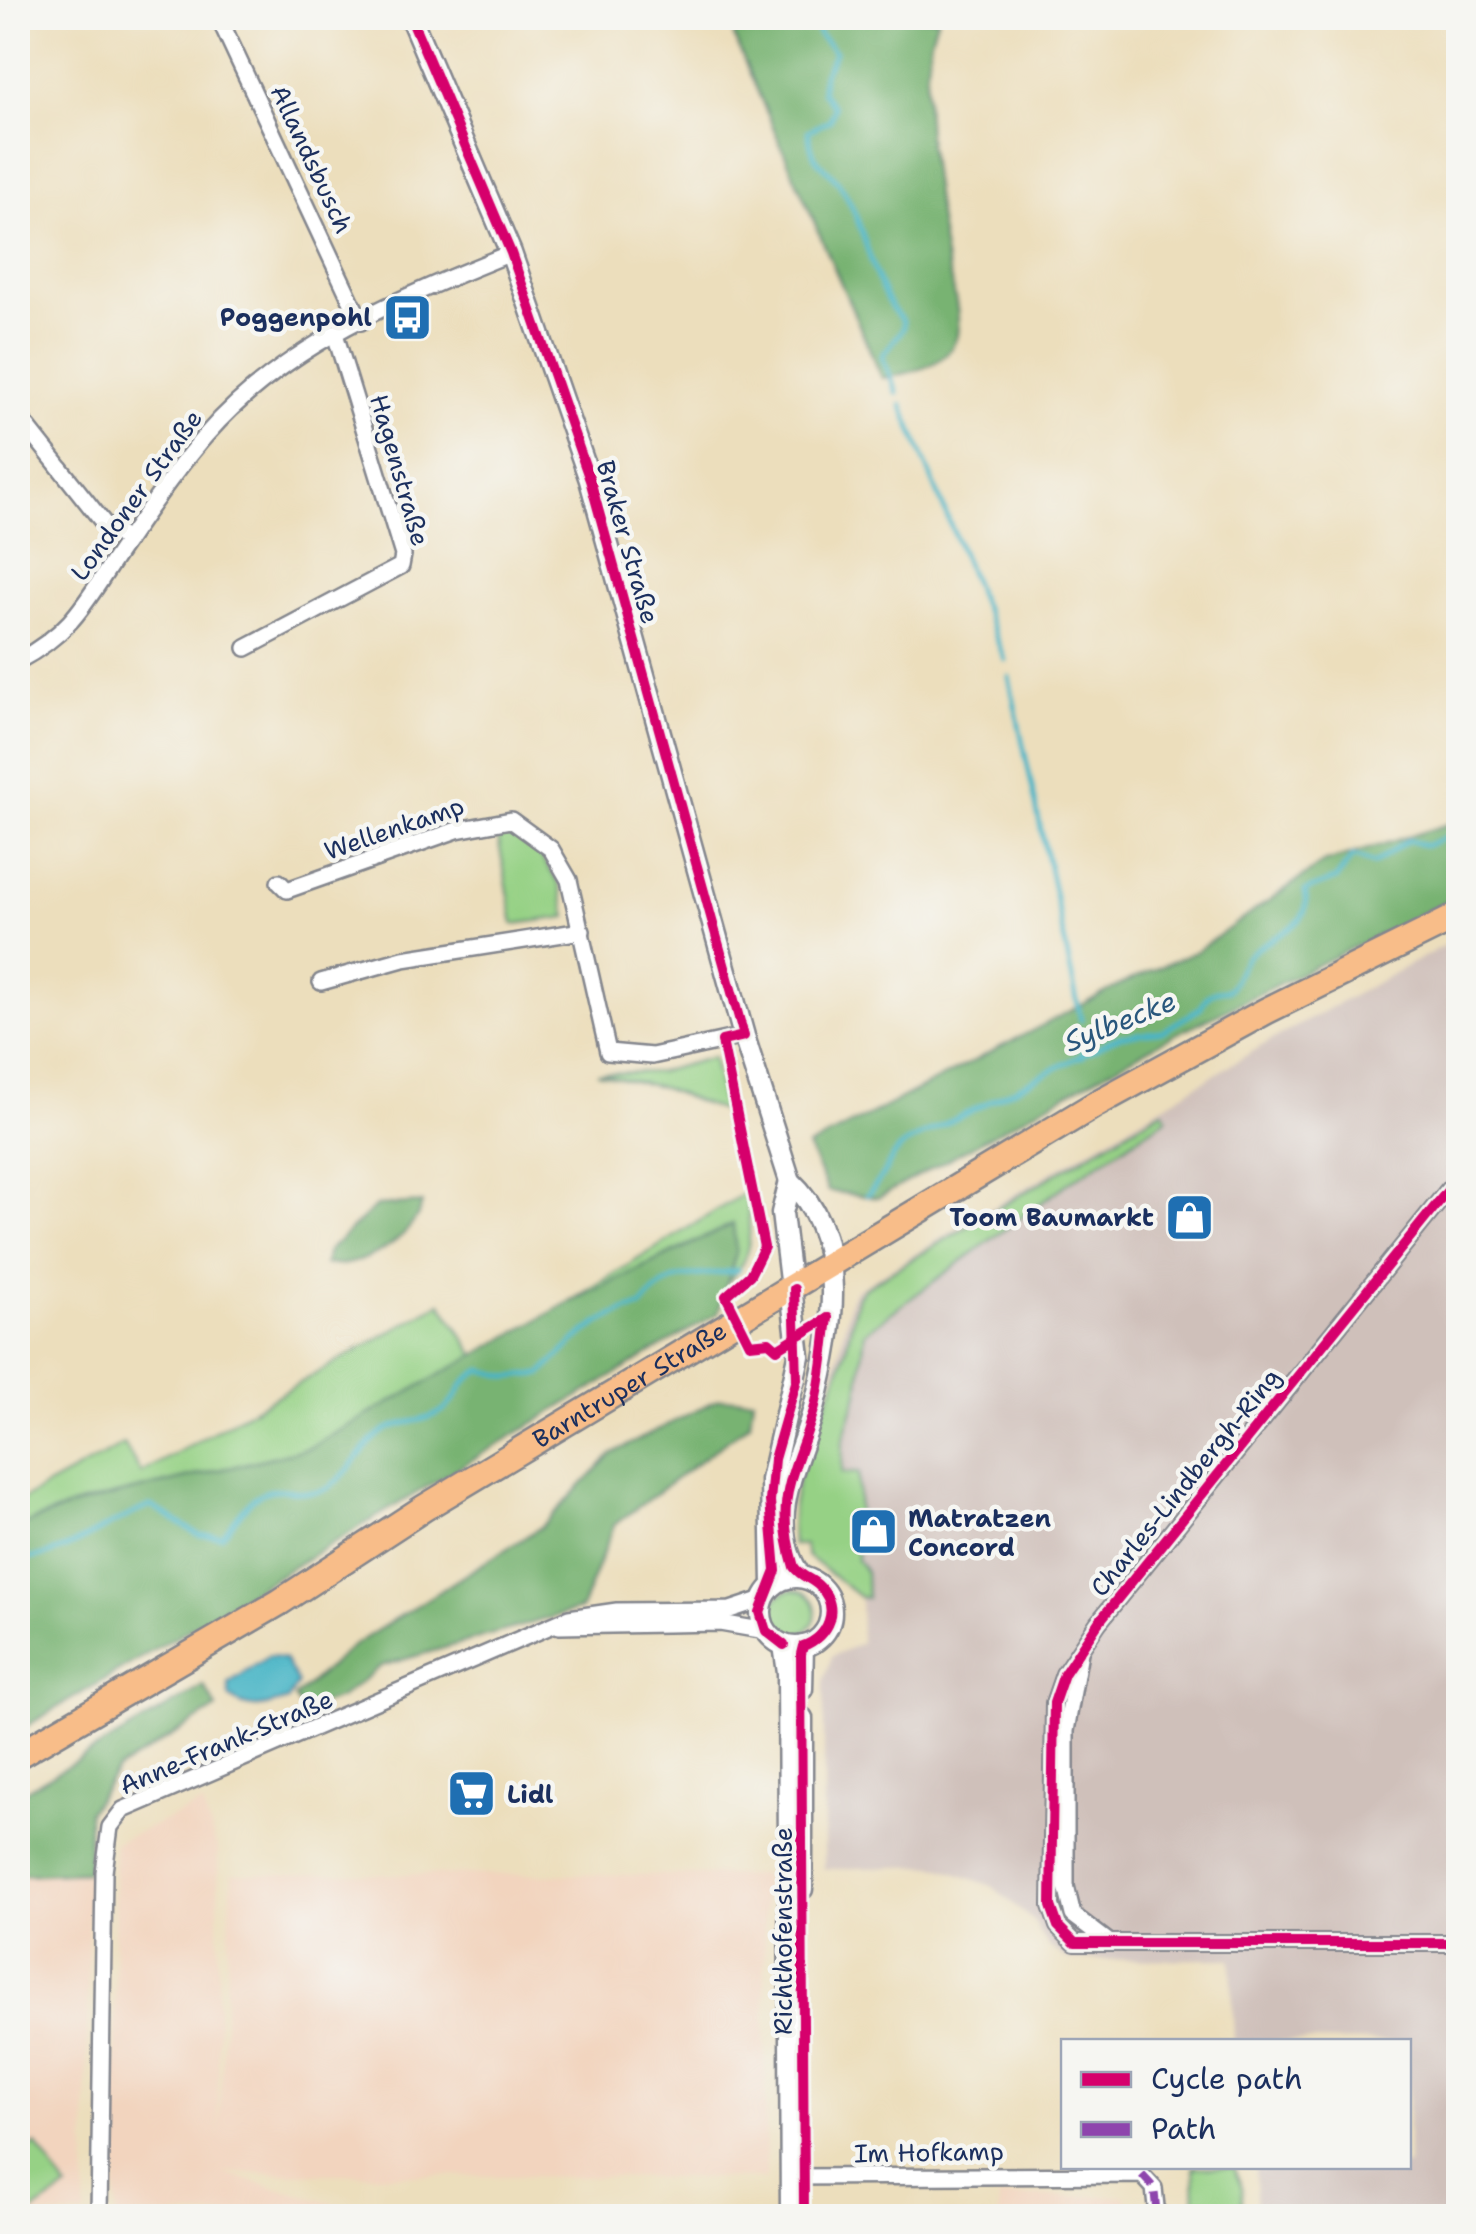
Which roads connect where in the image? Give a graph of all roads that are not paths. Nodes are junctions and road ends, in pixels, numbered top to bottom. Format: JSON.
{"nodes":[{"id":1,"x":219,"y":18,"type":"edge"},
{"id":2,"x":411,"y":18,"type":"edge"},
{"id":3,"x":511,"y":252,"type":"junction"},
{"id":4,"x":360,"y":322,"type":"junction"},
{"id":5,"x":335,"y":334,"type":"junction"},
{"id":6,"x":18,"y":416,"type":"edge"},
{"id":7,"x":127,"y":540,"type":"junction"},
{"id":8,"x":246,"y":648,"type":"dead end"},
{"id":9,"x":18,"y":661,"type":"edge"},
{"id":10,"x":279,"y":882,"type":"dead end"},
{"id":11,"x":1458,"y":916,"type":"edge"},
{"id":12,"x":582,"y":931,"type":"junction"},
{"id":13,"x":321,"y":982,"type":"dead end"},
{"id":14,"x":744,"y":1036,"type":"junction"},
{"id":15,"x":1458,"y":1178,"type":"edge"},
{"id":16,"x":790,"y":1182,"type":"junction"},
{"id":17,"x":833,"y":1263,"type":"junction"},
{"id":18,"x":794,"y":1289,"type":"junction"},
{"id":19,"x":802,"y":1577,"type":"junction"},
{"id":20,"x":768,"y":1592,"type":"junction"},
{"id":21,"x":560,"y":1626,"type":"junction"},
{"id":22,"x":766,"y":1631,"type":"junction"},
{"id":23,"x":793,"y":1646,"type":"junction"},
{"id":24,"x":18,"y":1755,"type":"edge"},
{"id":25,"x":1458,"y":1943,"type":"edge"},
{"id":26,"x":797,"y":2177,"type":"junction"},
{"id":27,"x":99,"y":2216,"type":"edge"},
{"id":28,"x":791,"y":2216,"type":"edge"},
{"id":29,"x":804,"y":2216,"type":"edge"},
{"id":30,"x":1157,"y":2216,"type":"edge"}],
"edges":[{"from":1,"to":4,"type":"street","name":"Allandsbusch"},
{"from":2,"to":3,"type":"street","name":"Braker Straße"},
{"from":3,"to":4,"type":"street","name":"Londoner Straße"},
{"from":3,"to":14,"type":"street","name":"Braker Straße"},
{"from":4,"to":5,"type":"street","name":"Londoner Straße"},
{"from":5,"to":7,"type":"street","name":"Londoner Straße"},
{"from":5,"to":8,"type":"street","name":"Hagenstraße"},
{"from":6,"to":7,"type":"street"},
{"from":7,"to":9,"type":"street","name":"Londoner Straße"},
{"from":10,"to":12,"type":"street","name":"Wellenkamp"},
{"from":11,"to":17,"type":"main road","name":"Barntruper Straße"},
{"from":12,"to":13,"type":"street"},
{"from":12,"to":14,"type":"street","name":"Wellenkamp"},
{"from":14,"to":16,"type":"street","name":"Braker Straße"},
{"from":15,"to":25,"type":"street","name":"Charles-Lindbergh-Ring"},
{"from":16,"to":17,"type":"street","name":"Braker Straße"},
{"from":16,"to":18,"type":"street","name":"Braker Straße"},
{"from":17,"to":18,"type":"main road","name":"Barntruper Straße"},
{"from":17,"to":19,"type":"street"},
{"from":18,"to":20,"type":"street"},
{"from":18,"to":24,"type":"main road","name":"Barntruper Straße"},
{"from":19,"to":20,"type":"street"},
{"from":19,"to":23,"type":"street"},
{"from":20,"to":21,"type":"street","name":"Anne-Frank-Straße"},
{"from":20,"to":22,"type":"street"},
{"from":21,"to":22,"type":"street","name":"Anne-Frank-Straße"},
{"from":21,"to":27,"type":"street","name":"Anne-Frank-Straße"},
{"from":22,"to":23,"type":"street"},
{"from":23,"to":26,"type":"street","name":"Richthofenstraße"},
{"from":26,"to":28,"type":"street","name":"Richthofenstraße"},
{"from":26,"to":29,"type":"street","name":"Richthofenstraße"},
{"from":26,"to":30,"type":"street","name":"Im Hofkamp"}]}
